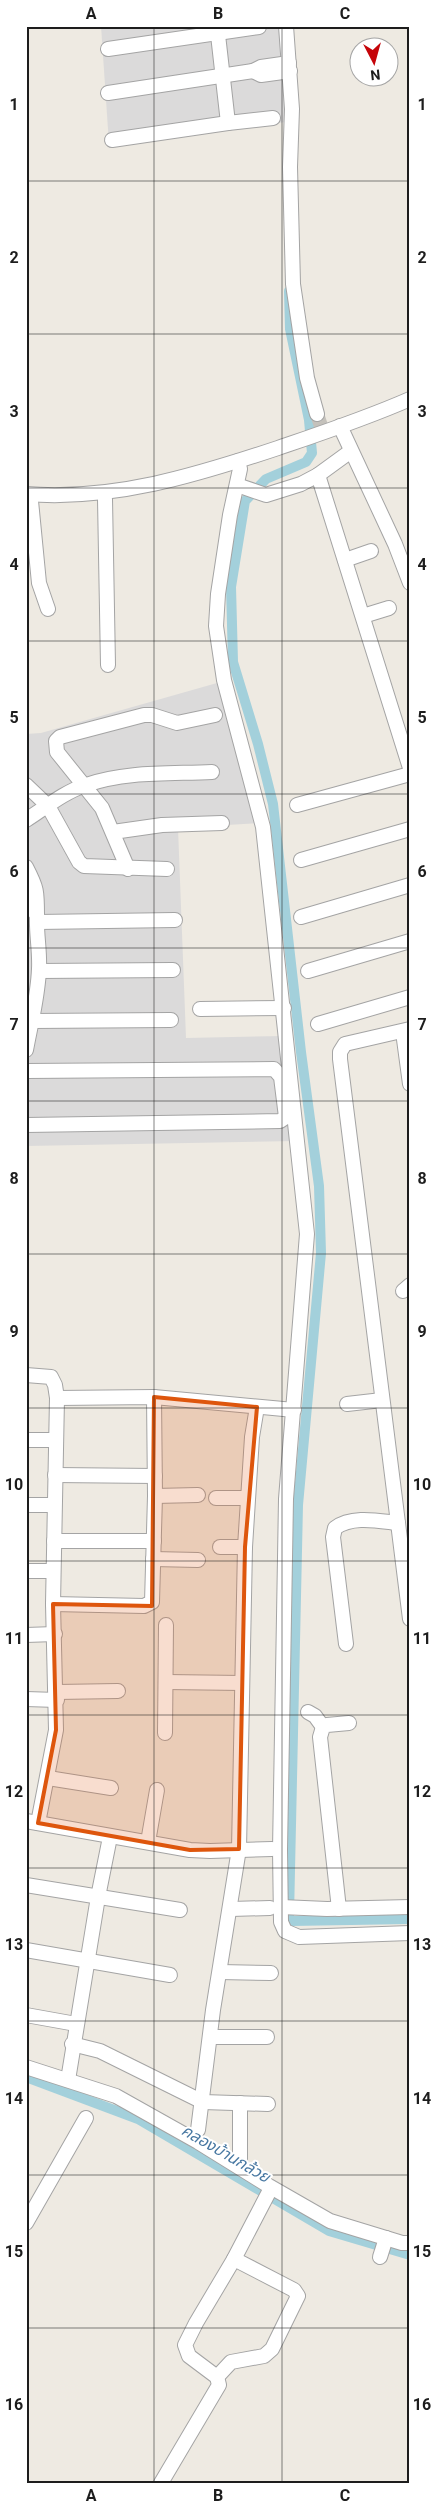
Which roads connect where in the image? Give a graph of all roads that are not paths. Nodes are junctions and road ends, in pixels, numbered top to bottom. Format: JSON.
{"nodes":[{"id":1,"x":286,"y":26,"type":"edge"},
{"id":2,"x":259,"y":28,"type":"dead end"},
{"id":3,"x":218,"y":30,"type":"edge"},
{"id":4,"x":108,"y":48,"type":"dead end"},
{"id":5,"x":284,"y":68,"type":"junction"},
{"id":6,"x":223,"y":76,"type":"junction"},
{"id":7,"x":108,"y":92,"type":"dead end"},
{"id":8,"x":274,"y":118,"type":"dead end"},
{"id":9,"x":228,"y":123,"type":"junction"},
{"id":10,"x":112,"y":140,"type":"dead end"},
{"id":11,"x":410,"y":399,"type":"edge"},
{"id":12,"x":410,"y":406,"type":"edge"},
{"id":13,"x":317,"y":414,"type":"tunnel mouth"},
{"id":14,"x":341,"y":429,"type":"junction"},
{"id":15,"x":351,"y":451,"type":"junction"},
{"id":16,"x":239,"y":465,"type":"junction"},
{"id":17,"x":318,"y":475,"type":"junction"},
{"id":18,"x":241,"y":487,"type":"junction"},
{"id":19,"x":28,"y":499,"type":"edge"},
{"id":20,"x":105,"y":499,"type":"junction"},
{"id":21,"x":371,"y":551,"type":"dead end"},
{"id":22,"x":345,"y":560,"type":"junction"},
{"id":23,"x":410,"y":583,"type":"edge"},
{"id":24,"x":389,"y":608,"type":"dead end"},
{"id":25,"x":48,"y":609,"type":"dead end"},
{"id":26,"x":363,"y":616,"type":"junction"},
{"id":27,"x":108,"y":665,"type":"dead end"},
{"id":28,"x":215,"y":716,"type":"dead end"},
{"id":29,"x":410,"y":768,"type":"edge"},
{"id":30,"x":212,"y":772,"type":"dead end"},
{"id":31,"x":410,"y":774,"type":"edge"},
{"id":32,"x":26,"y":785,"type":"edge"},
{"id":33,"x":85,"y":785,"type":"junction"},
{"id":34,"x":297,"y":805,"type":"dead end"},
{"id":35,"x":48,"y":806,"type":"junction"},
{"id":36,"x":26,"y":820,"type":"edge"},
{"id":37,"x":222,"y":823,"type":"dead end"},
{"id":38,"x":410,"y":829,"type":"edge"},
{"id":39,"x":113,"y":832,"type":"junction"},
{"id":40,"x":300,"y":860,"type":"dead end"},
{"id":41,"x":26,"y":866,"type":"edge"},
{"id":42,"x":128,"y":869,"type":"junction"},
{"id":43,"x":167,"y":869,"type":"dead end"},
{"id":44,"x":410,"y":886,"type":"edge"},
{"id":45,"x":33,"y":909,"type":"edge"},
{"id":46,"x":301,"y":917,"type":"dead end"},
{"id":47,"x":175,"y":920,"type":"dead end"},
{"id":48,"x":410,"y":941,"type":"edge"},
{"id":49,"x":35,"y":963,"type":"edge"},
{"id":50,"x":172,"y":970,"type":"dead end"},
{"id":51,"x":308,"y":971,"type":"dead end"},
{"id":52,"x":410,"y":997,"type":"edge"},
{"id":53,"x":284,"y":1008,"type":"junction"},
{"id":54,"x":200,"y":1009,"type":"dead end"},
{"id":55,"x":31,"y":1014,"type":"edge"},
{"id":56,"x":171,"y":1020,"type":"dead end"},
{"id":57,"x":318,"y":1024,"type":"dead end"},
{"id":58,"x":406,"y":1030,"type":"edge"},
{"id":59,"x":26,"y":1050,"type":"edge"},
{"id":60,"x":26,"y":1071,"type":"edge"},
{"id":61,"x":410,"y":1084,"type":"edge"},
{"id":62,"x":26,"y":1124,"type":"edge"},
{"id":63,"x":26,"y":1375,"type":"edge"},
{"id":64,"x":154,"y":1397,"type":"junction"},
{"id":65,"x":57,"y":1398,"type":"junction"},
{"id":66,"x":382,"y":1400,"type":"junction"},
{"id":67,"x":347,"y":1404,"type":"dead end"},
{"id":68,"x":256,"y":1407,"type":"junction"},
{"id":69,"x":294,"y":1410,"type":"junction"},
{"id":70,"x":26,"y":1440,"type":"edge"},
{"id":71,"x":56,"y":1440,"type":"junction"},
{"id":72,"x":55,"y":1475,"type":"junction"},
{"id":73,"x":155,"y":1476,"type":"junction"},
{"id":74,"x":198,"y":1495,"type":"dead end"},
{"id":75,"x":155,"y":1496,"type":"junction"},
{"id":76,"x":216,"y":1498,"type":"dead end"},
{"id":77,"x":248,"y":1498,"type":"junction"},
{"id":78,"x":26,"y":1505,"type":"edge"},
{"id":79,"x":54,"y":1505,"type":"junction"},
{"id":80,"x":398,"y":1523,"type":"junction"},
{"id":81,"x":54,"y":1541,"type":"junction"},
{"id":82,"x":154,"y":1541,"type":"junction"},
{"id":83,"x":220,"y":1547,"type":"dead end"},
{"id":84,"x":245,"y":1547,"type":"junction"},
{"id":85,"x":153,"y":1559,"type":"junction"},
{"id":86,"x":198,"y":1560,"type":"dead end"},
{"id":87,"x":26,"y":1570,"type":"edge"},
{"id":88,"x":53,"y":1571,"type":"junction"},
{"id":89,"x":53,"y":1604,"type":"junction"},
{"id":90,"x":410,"y":1619,"type":"edge"},
{"id":91,"x":166,"y":1626,"type":"dead end"},
{"id":92,"x":26,"y":1634,"type":"edge"},
{"id":93,"x":55,"y":1634,"type":"junction"},
{"id":94,"x":346,"y":1644,"type":"dead end"},
{"id":95,"x":166,"y":1682,"type":"junction"},
{"id":96,"x":242,"y":1683,"type":"junction"},
{"id":97,"x":118,"y":1691,"type":"dead end"},
{"id":98,"x":57,"y":1696,"type":"junction"},
{"id":99,"x":26,"y":1699,"type":"edge"},
{"id":100,"x":308,"y":1712,"type":"dead end"},
{"id":101,"x":349,"y":1724,"type":"dead end"},
{"id":102,"x":323,"y":1727,"type":"junction"},
{"id":103,"x":165,"y":1733,"type":"dead end"},
{"id":104,"x":48,"y":1778,"type":"junction"},
{"id":105,"x":111,"y":1788,"type":"dead end"},
{"id":106,"x":156,"y":1790,"type":"dead end"},
{"id":107,"x":32,"y":1822,"type":"edge"},
{"id":108,"x":110,"y":1837,"type":"junction"},
{"id":109,"x":148,"y":1842,"type":"junction"},
{"id":110,"x":239,"y":1849,"type":"junction"},
{"id":111,"x":272,"y":1849,"type":"dead end"},
{"id":112,"x":26,"y":1885,"type":"edge"},
{"id":113,"x":98,"y":1897,"type":"junction"},
{"id":114,"x":283,"y":1907,"type":"junction"},
{"id":115,"x":410,"y":1907,"type":"edge"},
{"id":116,"x":231,"y":1909,"type":"junction"},
{"id":117,"x":339,"y":1909,"type":"junction"},
{"id":118,"x":180,"y":1910,"type":"dead end"},
{"id":119,"x":410,"y":1933,"type":"edge"},
{"id":120,"x":26,"y":1950,"type":"edge"},
{"id":121,"x":87,"y":1960,"type":"junction"},
{"id":122,"x":220,"y":1972,"type":"junction"},
{"id":123,"x":271,"y":1973,"type":"dead end"},
{"id":124,"x":170,"y":1975,"type":"dead end"},
{"id":125,"x":26,"y":2015,"type":"edge"},
{"id":126,"x":76,"y":2024,"type":"junction"},
{"id":127,"x":210,"y":2036,"type":"junction"},
{"id":128,"x":267,"y":2037,"type":"dead end"},
{"id":129,"x":72,"y":2044,"type":"junction"},
{"id":130,"x":26,"y":2067,"type":"edge"},
{"id":131,"x":68,"y":2080,"type":"junction"},
{"id":132,"x":203,"y":2102,"type":"junction"},
{"id":133,"x":240,"y":2103,"type":"junction"},
{"id":134,"x":268,"y":2104,"type":"dead end"},
{"id":135,"x":86,"y":2118,"type":"dead end"},
{"id":136,"x":198,"y":2130,"type":"dead end"},
{"id":137,"x":240,"y":2162,"type":"dead end"},
{"id":138,"x":270,"y":2190,"type":"junction"},
{"id":139,"x":26,"y":2223,"type":"edge"},
{"id":140,"x":410,"y":2243,"type":"edge"},
{"id":141,"x":234,"y":2259,"type":"junction"},
{"id":142,"x":217,"y":2377,"type":"junction"},
{"id":143,"x":162,"y":2483,"type":"edge"}],
"edges":[{"from":1,"to":5,"type":"street"},
{"from":2,"to":3,"type":"street"},
{"from":3,"to":4,"type":"street"},
{"from":3,"to":6,"type":"street"},
{"from":5,"to":6,"type":"street"},
{"from":5,"to":13,"type":"street"},
{"from":6,"to":7,"type":"street"},
{"from":6,"to":9,"type":"street"},
{"from":8,"to":9,"type":"street"},
{"from":9,"to":10,"type":"street"},
{"from":11,"to":14,"type":"street"},
{"from":12,"to":14,"type":"street"},
{"from":14,"to":15,"type":"street"},
{"from":14,"to":16,"type":"street"},
{"from":15,"to":17,"type":"street"},
{"from":15,"to":23,"type":"street"},
{"from":16,"to":18,"type":"street"},
{"from":16,"to":19,"type":"street"},
{"from":16,"to":20,"type":"street"},
{"from":17,"to":18,"type":"street"},
{"from":17,"to":22,"type":"street"},
{"from":18,"to":53,"type":"street"},
{"from":19,"to":20,"type":"street"},
{"from":19,"to":25,"type":"street"},
{"from":20,"to":27,"type":"street"},
{"from":21,"to":22,"type":"street"},
{"from":22,"to":26,"type":"street"},
{"from":24,"to":26,"type":"street"},
{"from":26,"to":29,"type":"street"},
{"from":28,"to":33,"type":"street"},
{"from":30,"to":33,"type":"street"},
{"from":31,"to":34,"type":"street"},
{"from":32,"to":35,"type":"street"},
{"from":33,"to":35,"type":"street"},
{"from":33,"to":39,"type":"street"},
{"from":35,"to":36,"type":"street"},
{"from":35,"to":42,"type":"street"},
{"from":37,"to":39,"type":"street"},
{"from":38,"to":40,"type":"street"},
{"from":39,"to":42,"type":"street"},
{"from":41,"to":45,"type":"street"},
{"from":42,"to":43,"type":"street"},
{"from":44,"to":46,"type":"street"},
{"from":45,"to":47,"type":"street"},
{"from":45,"to":49,"type":"street"},
{"from":48,"to":51,"type":"street"},
{"from":49,"to":50,"type":"street"},
{"from":49,"to":55,"type":"street"},
{"from":52,"to":57,"type":"street"},
{"from":53,"to":54,"type":"street"},
{"from":53,"to":69,"type":"street"},
{"from":55,"to":56,"type":"street"},
{"from":55,"to":59,"type":"street"},
{"from":58,"to":61,"type":"street"},
{"from":58,"to":66,"type":"street"},
{"from":60,"to":62,"type":"street"},
{"from":63,"to":65,"type":"street"},
{"from":64,"to":65,"type":"street"},
{"from":64,"to":68,"type":"street"},
{"from":64,"to":73,"type":"street"},
{"from":65,"to":71,"type":"street"},
{"from":66,"to":67,"type":"street"},
{"from":66,"to":80,"type":"street"},
{"from":68,"to":69,"type":"street"},
{"from":68,"to":77,"type":"street"},
{"from":69,"to":114,"type":"street"},
{"from":70,"to":71,"type":"street"},
{"from":71,"to":72,"type":"street"},
{"from":72,"to":73,"type":"street"},
{"from":72,"to":79,"type":"street"},
{"from":73,"to":75,"type":"street"},
{"from":74,"to":75,"type":"street"},
{"from":75,"to":82,"type":"street"},
{"from":76,"to":77,"type":"street"},
{"from":77,"to":84,"type":"street"},
{"from":78,"to":79,"type":"street"},
{"from":79,"to":81,"type":"street"},
{"from":80,"to":90,"type":"street"},
{"from":80,"to":94,"type":"street"},
{"from":81,"to":82,"type":"street"},
{"from":81,"to":88,"type":"street"},
{"from":82,"to":85,"type":"street"},
{"from":83,"to":84,"type":"street"},
{"from":84,"to":96,"type":"street"},
{"from":85,"to":86,"type":"street"},
{"from":85,"to":89,"type":"street"},
{"from":87,"to":88,"type":"street"},
{"from":88,"to":89,"type":"street"},
{"from":89,"to":93,"type":"street"},
{"from":91,"to":95,"type":"street"},
{"from":92,"to":93,"type":"street"},
{"from":93,"to":98,"type":"street"},
{"from":95,"to":96,"type":"street"},
{"from":95,"to":103,"type":"street"},
{"from":96,"to":110,"type":"street"},
{"from":97,"to":98,"type":"street"},
{"from":98,"to":99,"type":"street"},
{"from":98,"to":104,"type":"street"},
{"from":100,"to":102,"type":"street"},
{"from":101,"to":102,"type":"street"},
{"from":102,"to":117,"type":"street"},
{"from":104,"to":105,"type":"street"},
{"from":104,"to":107,"type":"street"},
{"from":106,"to":109,"type":"street"},
{"from":107,"to":108,"type":"street"},
{"from":108,"to":109,"type":"street"},
{"from":108,"to":113,"type":"street"},
{"from":109,"to":110,"type":"street"},
{"from":110,"to":111,"type":"street"},
{"from":110,"to":116,"type":"street"},
{"from":112,"to":113,"type":"street"},
{"from":113,"to":118,"type":"street"},
{"from":113,"to":121,"type":"street"},
{"from":114,"to":116,"type":"street"},
{"from":114,"to":117,"type":"street"},
{"from":114,"to":119,"type":"street"},
{"from":115,"to":117,"type":"street"},
{"from":116,"to":122,"type":"street"},
{"from":120,"to":121,"type":"street"},
{"from":121,"to":124,"type":"street"},
{"from":121,"to":126,"type":"street"},
{"from":122,"to":123,"type":"street"},
{"from":122,"to":127,"type":"street"},
{"from":125,"to":126,"type":"street"},
{"from":126,"to":129,"type":"street"},
{"from":127,"to":128,"type":"street"},
{"from":127,"to":132,"type":"street"},
{"from":129,"to":131,"type":"street"},
{"from":129,"to":132,"type":"street"},
{"from":130,"to":131,"type":"street"},
{"from":131,"to":138,"type":"street"},
{"from":132,"to":133,"type":"street"},
{"from":132,"to":136,"type":"street"},
{"from":133,"to":134,"type":"street"},
{"from":133,"to":137,"type":"street"},
{"from":135,"to":139,"type":"street"},
{"from":138,"to":140,"type":"street"},
{"from":138,"to":141,"type":"street"},
{"from":141,"to":142,"type":"street"},
{"from":141,"to":142,"type":"street"},
{"from":142,"to":143,"type":"street"}]}
